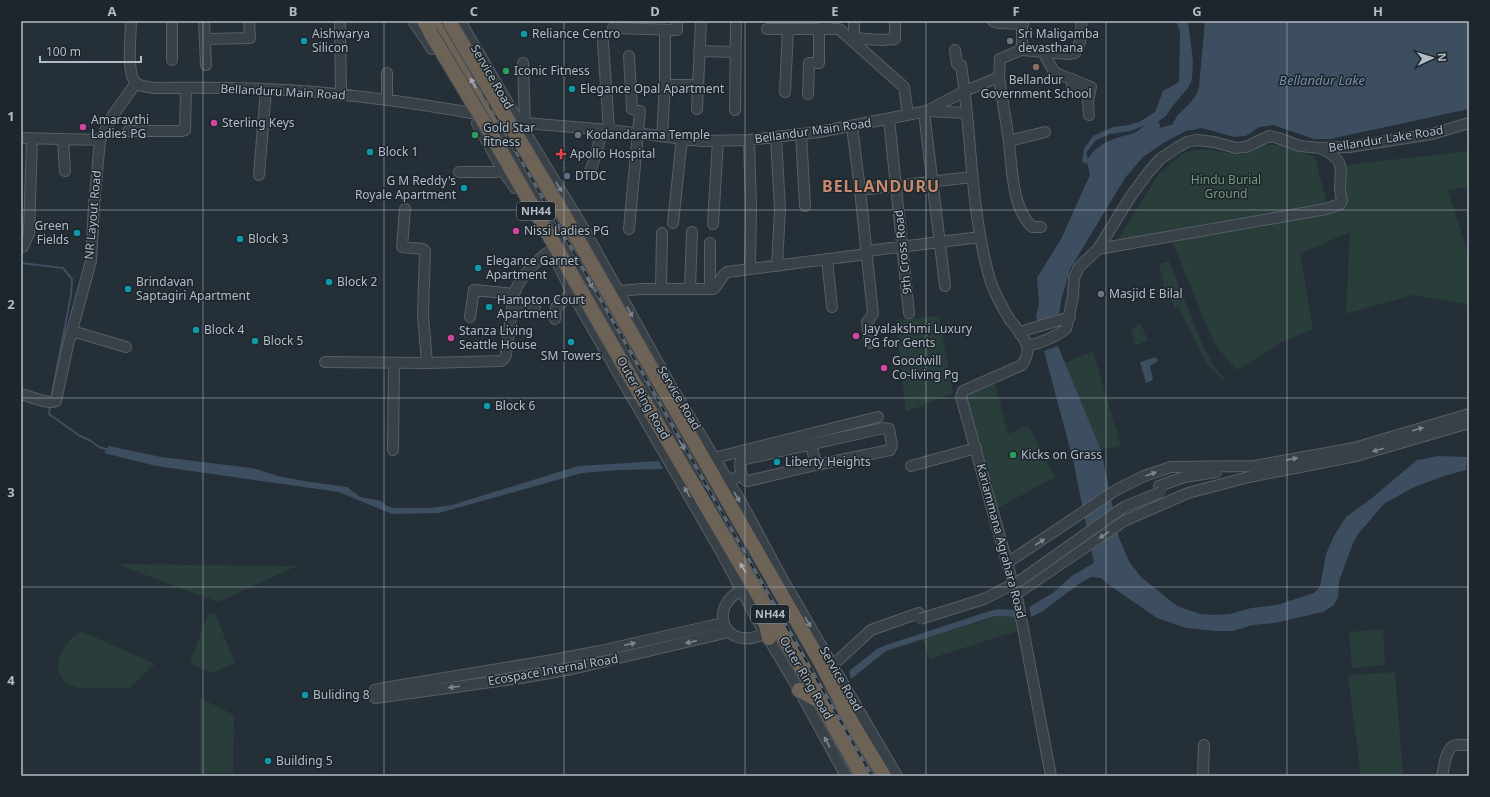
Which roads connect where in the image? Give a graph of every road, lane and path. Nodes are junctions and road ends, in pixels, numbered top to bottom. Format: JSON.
{"nodes":[{"id":1,"x":131,"y":21,"type":"edge"},
{"id":2,"x":172,"y":21,"type":"edge"},
{"id":3,"x":204,"y":21,"type":"edge"},
{"id":4,"x":249,"y":21,"type":"edge"},
{"id":5,"x":340,"y":21,"type":"edge"},
{"id":6,"x":414,"y":21,"type":"edge"},
{"id":7,"x":677,"y":21,"type":"edge"},
{"id":8,"x":701,"y":21,"type":"edge"},
{"id":9,"x":736,"y":21,"type":"edge"},
{"id":10,"x":854,"y":21,"type":"edge"},
{"id":11,"x":895,"y":21,"type":"edge"},
{"id":12,"x":1081,"y":21,"type":"edge"},
{"id":13,"x":453,"y":22,"type":"edge"},
{"id":14,"x":997,"y":22,"type":"edge"},
{"id":15,"x":1023,"y":23,"type":"edge"},
{"id":16,"x":430,"y":25,"type":"edge"},
{"id":17,"x":824,"y":26,"type":"edge"},
{"id":18,"x":613,"y":28,"type":"dead end"},
{"id":19,"x":767,"y":29,"type":"dead end"},
{"id":20,"x":788,"y":29,"type":"junction"},
{"id":21,"x":665,"y":30,"type":"junction"},
{"id":22,"x":204,"y":39,"type":"junction"},
{"id":23,"x":852,"y":39,"type":"junction"},
{"id":24,"x":603,"y":42,"type":"dead end"},
{"id":25,"x":955,"y":50,"type":"dead end"},
{"id":26,"x":1021,"y":50,"type":"junction"},
{"id":27,"x":699,"y":51,"type":"junction"},
{"id":28,"x":735,"y":52,"type":"junction"},
{"id":29,"x":1043,"y":52,"type":"junction"},
{"id":30,"x":629,"y":56,"type":"dead end"},
{"id":31,"x":172,"y":60,"type":"dead end"},
{"id":32,"x":523,"y":63,"type":"dead end"},
{"id":33,"x":206,"y":64,"type":"dead end"},
{"id":34,"x":387,"y":73,"type":"dead end"},
{"id":35,"x":999,"y":77,"type":"junction"},
{"id":36,"x":136,"y":83,"type":"junction"},
{"id":37,"x":665,"y":85,"type":"junction"},
{"id":38,"x":697,"y":86,"type":"junction"},
{"id":39,"x":186,"y":88,"type":"junction"},
{"id":40,"x":266,"y":89,"type":"junction"},
{"id":41,"x":965,"y":91,"type":"junction"},
{"id":42,"x":785,"y":92,"type":"dead end"},
{"id":43,"x":341,"y":94,"type":"junction"},
{"id":44,"x":808,"y":94,"type":"dead end"},
{"id":45,"x":387,"y":99,"type":"junction"},
{"id":46,"x":697,"y":109,"type":"dead end"},
{"id":47,"x":735,"y":110,"type":"dead end"},
{"id":48,"x":926,"y":111,"type":"junction"},
{"id":49,"x":472,"y":113,"type":"junction"},
{"id":50,"x":966,"y":113,"type":"junction"},
{"id":51,"x":1089,"y":114,"type":"dead end"},
{"id":52,"x":908,"y":115,"type":"junction"},
{"id":53,"x":493,"y":117,"type":"junction"},
{"id":54,"x":889,"y":119,"type":"junction"},
{"id":55,"x":522,"y":122,"type":"junction"},
{"id":56,"x":1469,"y":123,"type":"edge"},
{"id":57,"x":852,"y":126,"type":"junction"},
{"id":58,"x":605,"y":130,"type":"junction"},
{"id":59,"x":128,"y":131,"type":"dead end"},
{"id":60,"x":1045,"y":132,"type":"dead end"},
{"id":61,"x":639,"y":134,"type":"junction"},
{"id":62,"x":801,"y":134,"type":"junction"},
{"id":63,"x":662,"y":136,"type":"junction"},
{"id":64,"x":21,"y":138,"type":"edge"},
{"id":65,"x":682,"y":138,"type":"junction"},
{"id":66,"x":776,"y":138,"type":"junction"},
{"id":67,"x":32,"y":139,"type":"junction"},
{"id":68,"x":63,"y":140,"type":"junction"},
{"id":69,"x":100,"y":140,"type":"junction"},
{"id":70,"x":748,"y":140,"type":"junction"},
{"id":71,"x":718,"y":141,"type":"junction"},
{"id":72,"x":1009,"y":141,"type":"junction"},
{"id":73,"x":1320,"y":148,"type":"junction"},
{"id":74,"x":524,"y":169,"type":"junction"},
{"id":75,"x":549,"y":170,"type":"junction"},
{"id":76,"x":64,"y":171,"type":"dead end"},
{"id":77,"x":503,"y":171,"type":"junction"},
{"id":78,"x":590,"y":171,"type":"dead end"},
{"id":79,"x":459,"y":172,"type":"dead end"},
{"id":80,"x":259,"y":175,"type":"dead end"},
{"id":81,"x":972,"y":177,"type":"junction"},
{"id":82,"x":933,"y":181,"type":"junction"},
{"id":83,"x":897,"y":186,"type":"junction"},
{"id":84,"x":860,"y":190,"type":"junction"},
{"id":85,"x":805,"y":206,"type":"dead end"},
{"id":86,"x":405,"y":209,"type":"dead end"},
{"id":87,"x":673,"y":223,"type":"dead end"},
{"id":88,"x":713,"y":224,"type":"dead end"},
{"id":89,"x":1042,"y":227,"type":"dead end"},
{"id":90,"x":630,"y":229,"type":"dead end"},
{"id":91,"x":692,"y":232,"type":"dead end"},
{"id":92,"x":25,"y":233,"type":"edge"},
{"id":93,"x":662,"y":233,"type":"dead end"},
{"id":94,"x":980,"y":237,"type":"junction"},
{"id":95,"x":940,"y":242,"type":"junction"},
{"id":96,"x":710,"y":243,"type":"dead end"},
{"id":97,"x":24,"y":247,"type":"dead end"},
{"id":98,"x":902,"y":248,"type":"junction"},
{"id":99,"x":1098,"y":249,"type":"junction"},
{"id":100,"x":550,"y":250,"type":"junction"},
{"id":101,"x":867,"y":252,"type":"junction"},
{"id":102,"x":828,"y":259,"type":"junction"},
{"id":103,"x":777,"y":266,"type":"junction"},
{"id":104,"x":750,"y":269,"type":"junction"},
{"id":105,"x":945,"y":286,"type":"dead end"},
{"id":106,"x":690,"y":289,"type":"junction"},
{"id":107,"x":710,"y":289,"type":"junction"},
{"id":108,"x":660,"y":290,"type":"junction"},
{"id":109,"x":619,"y":291,"type":"junction"},
{"id":110,"x":572,"y":292,"type":"junction"},
{"id":111,"x":514,"y":294,"type":"junction"},
{"id":112,"x":513,"y":306,"type":"junction"},
{"id":113,"x":535,"y":307,"type":"dead end"},
{"id":114,"x":832,"y":307,"type":"dead end"},
{"id":115,"x":910,"y":313,"type":"dead end"},
{"id":116,"x":470,"y":317,"type":"dead end"},
{"id":117,"x":1065,"y":318,"type":"junction"},
{"id":118,"x":555,"y":319,"type":"dead end"},
{"id":119,"x":72,"y":331,"type":"junction"},
{"id":120,"x":1023,"y":332,"type":"junction"},
{"id":121,"x":870,"y":343,"type":"dead end"},
{"id":122,"x":1031,"y":345,"type":"junction"},
{"id":123,"x":126,"y":347,"type":"dead end"},
{"id":124,"x":324,"y":362,"type":"dead end"},
{"id":125,"x":394,"y":363,"type":"junction"},
{"id":126,"x":427,"y":363,"type":"junction"},
{"id":127,"x":21,"y":394,"type":"edge"},
{"id":128,"x":1469,"y":414,"type":"edge"},
{"id":129,"x":878,"y":417,"type":"dead end"},
{"id":130,"x":1469,"y":423,"type":"edge"},
{"id":131,"x":811,"y":444,"type":"junction"},
{"id":132,"x":976,"y":448,"type":"junction"},
{"id":133,"x":393,"y":450,"type":"dead end"},
{"id":134,"x":714,"y":458,"type":"junction"},
{"id":135,"x":816,"y":465,"type":"junction"},
{"id":136,"x":911,"y":466,"type":"dead end"},
{"id":137,"x":1254,"y":466,"type":"junction"},
{"id":138,"x":741,"y":474,"type":"junction"},
{"id":139,"x":1249,"y":477,"type":"junction"},
{"id":140,"x":729,"y":482,"type":"junction"},
{"id":141,"x":1160,"y":489,"type":"junction"},
{"id":142,"x":725,"y":496,"type":"junction"},
{"id":143,"x":724,"y":547,"type":"junction"},
{"id":144,"x":1007,"y":563,"type":"junction"},
{"id":145,"x":743,"y":590,"type":"junction"},
{"id":146,"x":1017,"y":598,"type":"junction"},
{"id":147,"x":792,"y":603,"type":"junction"},
{"id":148,"x":724,"y":622,"type":"junction"},
{"id":149,"x":729,"y":632,"type":"junction"},
{"id":150,"x":764,"y":636,"type":"junction"},
{"id":151,"x":552,"y":660,"type":"junction"},
{"id":152,"x":835,"y":668,"type":"junction"},
{"id":153,"x":555,"y":672,"type":"junction"},
{"id":154,"x":476,"y":673,"type":"junction"},
{"id":155,"x":478,"y":684,"type":"junction"},
{"id":156,"x":413,"y":687,"type":"junction"},
{"id":157,"x":799,"y":690,"type":"junction"},
{"id":158,"x":375,"y":694,"type":"dead end"},
{"id":159,"x":821,"y":702,"type":"junction"},
{"id":160,"x":841,"y":704,"type":"junction"},
{"id":161,"x":1204,"y":745,"type":"dead end"},
{"id":162,"x":1469,"y":745,"type":"edge"},
{"id":163,"x":846,"y":776,"type":"edge"},
{"id":164,"x":862,"y":776,"type":"edge"},
{"id":165,"x":876,"y":776,"type":"edge"},
{"id":166,"x":884,"y":776,"type":"edge"},
{"id":167,"x":897,"y":776,"type":"edge"},
{"id":168,"x":1051,"y":776,"type":"edge"},
{"id":169,"x":1203,"y":776,"type":"edge"},
{"id":170,"x":1442,"y":776,"type":"edge"}],
"edges":[{"from":1,"to":36,"type":"street"},
{"from":2,"to":31,"type":"street"},
{"from":3,"to":22,"type":"street"},
{"from":4,"to":22,"type":"street"},
{"from":5,"to":43,"type":"street"},
{"from":6,"to":49,"type":"street"},
{"from":7,"to":21,"type":"street"},
{"from":8,"to":27,"type":"street"},
{"from":9,"to":28,"type":"street"},
{"from":10,"to":23,"type":"street"},
{"from":11,"to":23,"type":"street"},
{"from":12,"to":29,"type":"street"},
{"from":13,"to":55,"type":"street","name":"Service Road"},
{"from":13,"to":142,"type":"highway","name":"Outer Ring Road","number":"NH44","bridge":true},
{"from":14,"to":15,"type":"street"},
{"from":15,"to":26,"type":"street"},
{"from":53,"to":16,"type":"highway","one_way":true},
{"from":16,"to":143,"type":"highway","name":"Outer Ring Road","number":"NH44","bridge":true},
{"from":17,"to":20,"type":"street"},
{"from":17,"to":23,"type":"street"},
{"from":17,"to":44,"type":"street"},
{"from":18,"to":21,"type":"street"},
{"from":19,"to":20,"type":"street"},
{"from":20,"to":42,"type":"street"},
{"from":21,"to":37,"type":"street"},
{"from":22,"to":33,"type":"street"},
{"from":23,"to":52,"type":"street"},
{"from":24,"to":58,"type":"street"},
{"from":25,"to":41,"type":"street"},
{"from":26,"to":29,"type":"street"},
{"from":26,"to":35,"type":"street"},
{"from":27,"to":28,"type":"street"},
{"from":27,"to":38,"type":"street"},
{"from":28,"to":47,"type":"street"},
{"from":29,"to":51,"type":"street"},
{"from":30,"to":61,"type":"street"},
{"from":32,"to":55,"type":"street"},
{"from":34,"to":45,"type":"street"},
{"from":35,"to":41,"type":"street"},
{"from":35,"to":72,"type":"street"},
{"from":36,"to":39,"type":"street","name":"Bellanduru Main Road"},
{"from":36,"to":69,"type":"street","name":"NR Layout Road"},
{"from":37,"to":38,"type":"street"},
{"from":37,"to":63,"type":"street"},
{"from":38,"to":46,"type":"street"},
{"from":39,"to":40,"type":"street","name":"Bellanduru Main Road"},
{"from":39,"to":59,"type":"street"},
{"from":40,"to":43,"type":"street","name":"Bellanduru Main Road"},
{"from":40,"to":80,"type":"street"},
{"from":41,"to":48,"type":"street"},
{"from":41,"to":50,"type":"street"},
{"from":43,"to":45,"type":"street","name":"Bellanduru Main Road"},
{"from":45,"to":49,"type":"street","name":"Bellanduru Main Road"},
{"from":48,"to":50,"type":"street","name":"Bellandur Main Road"},
{"from":48,"to":52,"type":"street","name":"Bellandur Main Road"},
{"from":48,"to":82,"type":"street"},
{"from":49,"to":53,"type":"street","name":"Bellanduru Main Road"},
{"from":49,"to":77,"type":"street"},
{"from":50,"to":81,"type":"street"},
{"from":52,"to":54,"type":"street","name":"Bellandur Main Road"},
{"from":53,"to":55,"type":"street","name":"Bellandur Main Road"},
{"from":53,"to":74,"type":"street"},
{"from":54,"to":57,"type":"street","name":"Bellandur Main Road"},
{"from":54,"to":83,"type":"street","name":"9th Cross Road"},
{"from":55,"to":58,"type":"street","name":"Bellandur Main Road"},
{"from":55,"to":75,"type":"street","name":"Service Road"},
{"from":56,"to":73,"type":"street","name":"Bellandur Lake Road"},
{"from":57,"to":62,"type":"street","name":"Bellandur Main Road"},
{"from":57,"to":84,"type":"street"},
{"from":58,"to":61,"type":"street","name":"Bellandur Main Road"},
{"from":58,"to":78,"type":"street"},
{"from":60,"to":72,"type":"street"},
{"from":61,"to":63,"type":"street","name":"Bellandur Main Road"},
{"from":61,"to":90,"type":"street"},
{"from":62,"to":66,"type":"street","name":"Bellandur Main Road"},
{"from":62,"to":85,"type":"street"},
{"from":63,"to":65,"type":"street","name":"Bellandur Main Road"},
{"from":64,"to":67,"type":"street"},
{"from":65,"to":71,"type":"street","name":"Bellandur Main Road"},
{"from":65,"to":87,"type":"street"},
{"from":66,"to":70,"type":"street","name":"Bellandur Main Road"},
{"from":66,"to":103,"type":"street"},
{"from":67,"to":68,"type":"street"},
{"from":67,"to":92,"type":"street"},
{"from":68,"to":69,"type":"street"},
{"from":68,"to":76,"type":"street"},
{"from":69,"to":119,"type":"street","name":"NR Layout Road"},
{"from":70,"to":71,"type":"street","name":"Bellandur Main Road"},
{"from":70,"to":104,"type":"street"},
{"from":71,"to":88,"type":"street"},
{"from":72,"to":89,"type":"street"},
{"from":73,"to":99,"type":"street","name":"Bellandur Lake Road"},
{"from":73,"to":99,"type":"street"},
{"from":74,"to":75,"type":"street"},
{"from":74,"to":77,"type":"street"},
{"from":74,"to":142,"type":"street","one_way":true},
{"from":75,"to":109,"type":"street","name":"Service Road","one_way":true},
{"from":77,"to":79,"type":"street"},
{"from":77,"to":100,"type":"street"},
{"from":81,"to":82,"type":"street"},
{"from":81,"to":94,"type":"street"},
{"from":82,"to":83,"type":"street"},
{"from":82,"to":95,"type":"street"},
{"from":83,"to":84,"type":"street"},
{"from":83,"to":98,"type":"street","name":"9th Cross Road"},
{"from":84,"to":101,"type":"street"},
{"from":86,"to":126,"type":"street"},
{"from":91,"to":106,"type":"street"},
{"from":92,"to":97,"type":"street"},
{"from":93,"to":108,"type":"street"},
{"from":94,"to":95,"type":"street"},
{"from":94,"to":120,"type":"street"},
{"from":95,"to":98,"type":"street"},
{"from":95,"to":105,"type":"street"},
{"from":96,"to":107,"type":"street"},
{"from":98,"to":101,"type":"street"},
{"from":98,"to":115,"type":"street","name":"9th Cross Road"},
{"from":99,"to":117,"type":"street","name":"Bellandur Lake Road"},
{"from":100,"to":110,"type":"street"},
{"from":100,"to":111,"type":"street"},
{"from":101,"to":102,"type":"street"},
{"from":101,"to":121,"type":"street"},
{"from":102,"to":103,"type":"street"},
{"from":102,"to":114,"type":"street"},
{"from":103,"to":104,"type":"street"},
{"from":104,"to":107,"type":"street"},
{"from":106,"to":107,"type":"street"},
{"from":106,"to":108,"type":"street"},
{"from":108,"to":109,"type":"street"},
{"from":109,"to":134,"type":"street","name":"Service Road","one_way":true},
{"from":110,"to":118,"type":"street"},
{"from":143,"to":110,"type":"street","one_way":true},
{"from":111,"to":112,"type":"street"},
{"from":111,"to":116,"type":"street"},
{"from":112,"to":113,"type":"street"},
{"from":112,"to":126,"type":"street"},
{"from":117,"to":120,"type":"street"},
{"from":117,"to":122,"type":"street","name":"Bellandur Lake Road"},
{"from":119,"to":123,"type":"street"},
{"from":119,"to":127,"type":"street","name":"NR Layout Road"},
{"from":120,"to":122,"type":"street"},
{"from":122,"to":132,"type":"street","name":"Kariammana Agrahara Road"},
{"from":124,"to":125,"type":"street"},
{"from":125,"to":126,"type":"street"},
{"from":125,"to":133,"type":"street"},
{"from":137,"to":128,"type":"street","one_way":true},
{"from":129,"to":134,"type":"street"},
{"from":130,"to":139,"type":"street","one_way":true},
{"from":131,"to":135,"type":"street"},
{"from":131,"to":135,"type":"street"},
{"from":131,"to":138,"type":"street"},
{"from":132,"to":136,"type":"street"},
{"from":132,"to":144,"type":"street","name":"Kariammana Agrahara Road"},
{"from":134,"to":140,"type":"street","name":"Service Road"},
{"from":135,"to":138,"type":"street"},
{"from":137,"to":141,"type":"street"},
{"from":144,"to":137,"type":"street","one_way":true},
{"from":138,"to":140,"type":"street"},
{"from":139,"to":141,"type":"street"},
{"from":139,"to":146,"type":"street","one_way":true},
{"from":140,"to":147,"type":"street","name":"Service Road","one_way":true},
{"from":141,"to":152,"type":"street","bridge":true},
{"from":142,"to":147,"type":"highway","name":"Outer Ring Road","number":"NH44"},
{"from":145,"to":143,"type":"highway","name":"Outer Ring Road","number":"NH44","one_way":true},
{"from":144,"to":146,"type":"street","name":"Kariammana Agrahara Road"},
{"from":145,"to":148,"type":"street"},
{"from":145,"to":150,"type":"highway"},
{"from":145,"to":159,"type":"highway","name":"Outer Ring Road","number":"NH44"},
{"from":146,"to":168,"type":"street","name":"Kariammana Agrahara Road"},
{"from":147,"to":152,"type":"street","name":"Service Road","one_way":true},
{"from":147,"to":160,"type":"highway","name":"Outer Ring Road","number":"NH44"},
{"from":148,"to":149,"type":"street"},
{"from":151,"to":148,"type":"street","name":"Ecospace Internal Road","one_way":true},
{"from":149,"to":150,"type":"street"},
{"from":149,"to":153,"type":"street","name":"Ecospace Internal Road","one_way":true},
{"from":150,"to":157,"type":"street"},
{"from":151,"to":153,"type":"street"},
{"from":151,"to":154,"type":"street","name":"Ecospace Internal Road"},
{"from":152,"to":167,"type":"street","name":"Service Road"},
{"from":153,"to":155,"type":"street","name":"Ecospace Internal Road"},
{"from":154,"to":155,"type":"street"},
{"from":154,"to":156,"type":"street","name":"Ecospace Internal Road"},
{"from":155,"to":156,"type":"street","name":"Ecospace Internal Road","one_way":true},
{"from":156,"to":158,"type":"street","name":"Ecospace Internal Road"},
{"from":157,"to":159,"type":"highway"},
{"from":163,"to":157,"type":"street","one_way":true},
{"from":159,"to":164,"type":"highway","name":"Outer Ring Road","number":"NH44"},
{"from":160,"to":165,"type":"highway"},
{"from":160,"to":166,"type":"highway","name":"Outer Ring Road","number":"NH44"},
{"from":161,"to":169,"type":"street"},
{"from":162,"to":170,"type":"street"}]}
